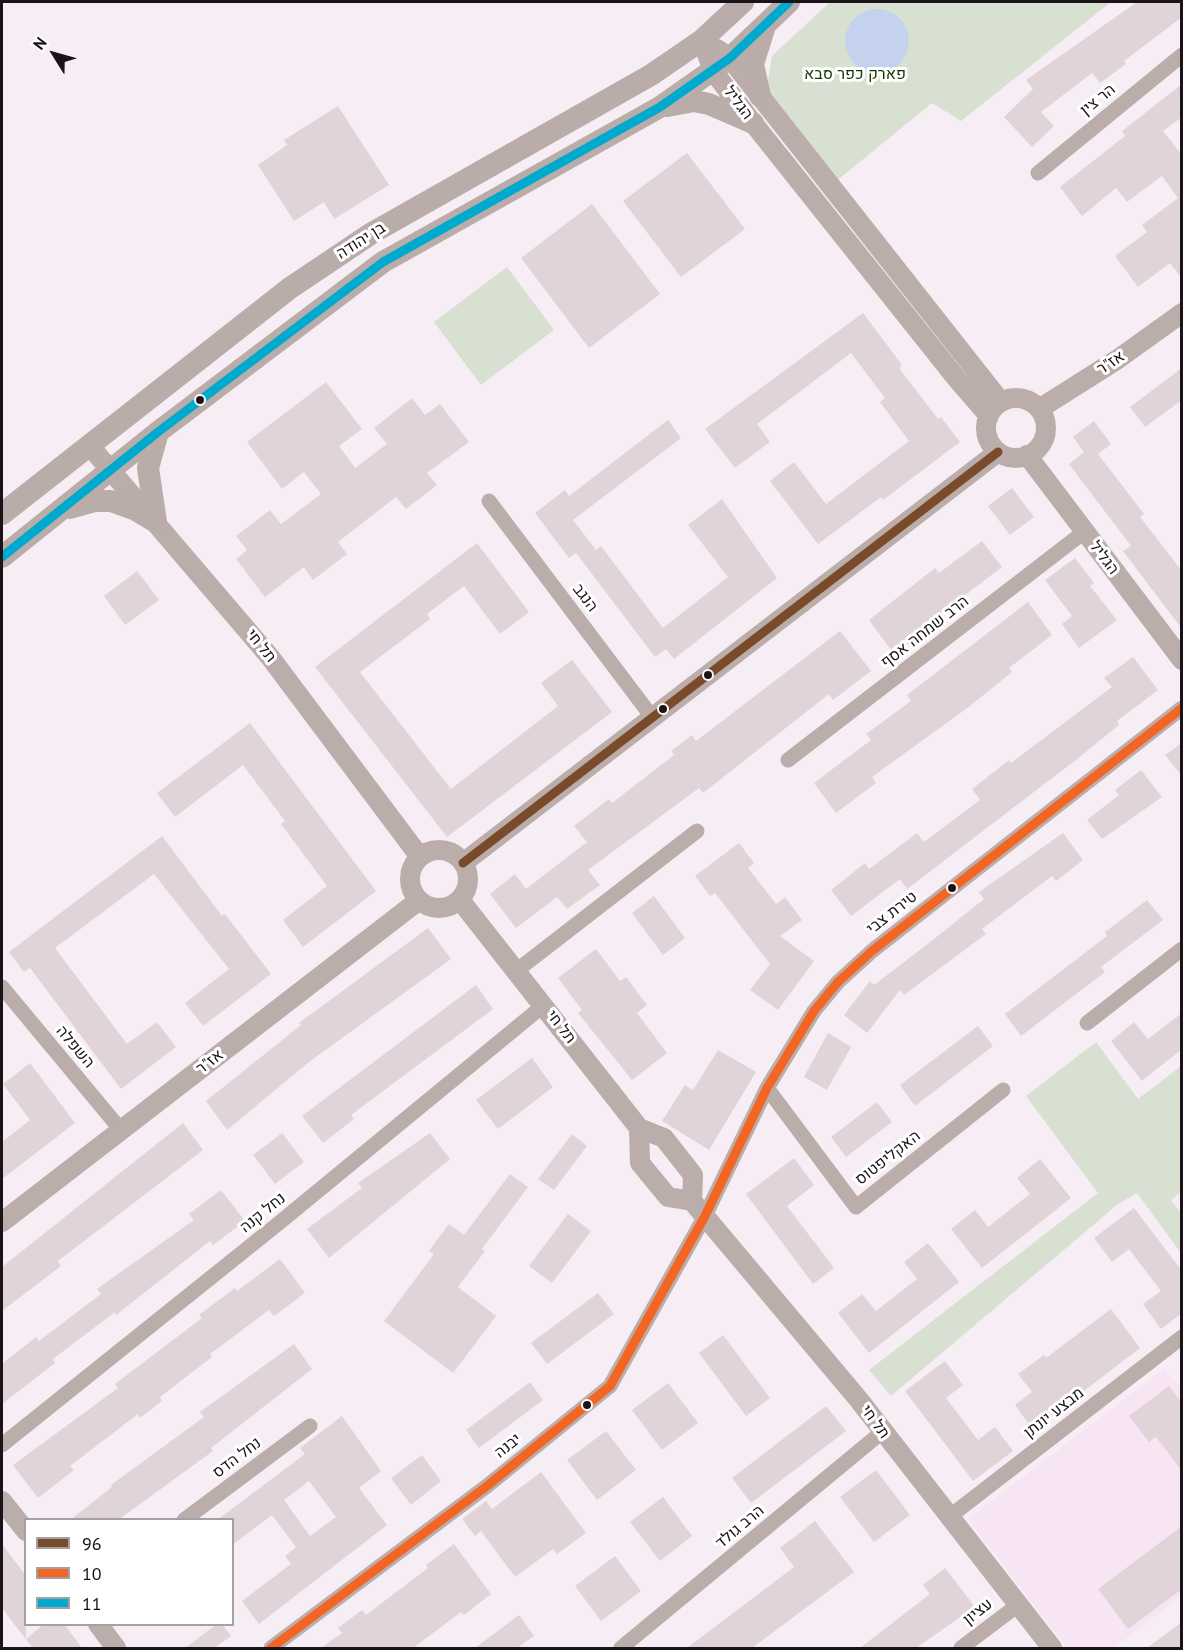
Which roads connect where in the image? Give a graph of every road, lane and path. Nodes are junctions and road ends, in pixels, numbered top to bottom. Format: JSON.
{"nodes":[{"id":1,"x":742,"y":2,"type":"edge"},
{"id":2,"x":789,"y":2,"type":"edge"},
{"id":3,"x":765,"y":26,"type":"junction"},
{"id":4,"x":702,"y":40,"type":"junction"},
{"id":5,"x":1182,"y":55,"type":"edge"},
{"id":6,"x":722,"y":64,"type":"junction"},
{"id":7,"x":760,"y":96,"type":"junction"},
{"id":8,"x":660,"y":107,"type":"junction"},
{"id":9,"x":753,"y":123,"type":"junction"},
{"id":10,"x":1038,"y":173,"type":"dead end"},
{"id":11,"x":1182,"y":313,"type":"edge"},
{"id":12,"x":995,"y":409,"type":"junction"},
{"id":13,"x":1039,"y":409,"type":"junction"},
{"id":14,"x":158,"y":432,"type":"junction"},
{"id":15,"x":88,"y":446,"type":"junction"},
{"id":16,"x":998,"y":452,"type":"junction"},
{"id":17,"x":1027,"y":456,"type":"junction"},
{"id":18,"x":111,"y":470,"type":"junction"},
{"id":19,"x":489,"y":501,"type":"dead end"},
{"id":20,"x":60,"y":512,"type":"junction"},
{"id":21,"x":2,"y":514,"type":"edge"},
{"id":22,"x":156,"y":522,"type":"junction"},
{"id":23,"x":1084,"y":531,"type":"junction"},
{"id":24,"x":2,"y":557,"type":"edge"},
{"id":25,"x":1182,"y":660,"type":"edge"},
{"id":26,"x":1182,"y":708,"type":"edge"},
{"id":27,"x":652,"y":717,"type":"junction"},
{"id":28,"x":789,"y":760,"type":"dead end"},
{"id":29,"x":697,"y":831,"type":"dead end"},
{"id":30,"x":420,"y":857,"type":"junction"},
{"id":31,"x":463,"y":863,"type":"junction"},
{"id":32,"x":460,"y":900,"type":"junction"},
{"id":33,"x":418,"y":902,"type":"junction"},
{"id":34,"x":1182,"y":949,"type":"edge"},
{"id":35,"x":516,"y":971,"type":"junction"},
{"id":36,"x":2,"y":987,"type":"edge"},
{"id":37,"x":544,"y":1005,"type":"junction"},
{"id":38,"x":1087,"y":1023,"type":"dead end"},
{"id":39,"x":767,"y":1088,"type":"junction"},
{"id":40,"x":1003,"y":1090,"type":"dead end"},
{"id":41,"x":639,"y":1128,"type":"junction"},
{"id":42,"x":121,"y":1130,"type":"junction"},
{"id":43,"x":699,"y":1208,"type":"junction"},
{"id":44,"x":2,"y":1222,"type":"edge"},
{"id":45,"x":1182,"y":1336,"type":"edge"},
{"id":46,"x":310,"y":1426,"type":"dead end"},
{"id":47,"x":882,"y":1432,"type":"junction"},
{"id":48,"x":2,"y":1445,"type":"edge"},
{"id":49,"x":2,"y":1501,"type":"edge"},
{"id":50,"x":949,"y":1517,"type":"junction"},
{"id":51,"x":187,"y":1518,"type":"edge"},
{"id":52,"x":24,"y":1528,"type":"edge"},
{"id":53,"x":1018,"y":1605,"type":"junction"},
{"id":54,"x":100,"y":1626,"type":"edge"},
{"id":55,"x":116,"y":1648,"type":"edge"},
{"id":56,"x":271,"y":1648,"type":"edge"},
{"id":57,"x":621,"y":1648,"type":"edge"},
{"id":58,"x":961,"y":1648,"type":"edge"},
{"id":59,"x":1052,"y":1648,"type":"edge"}],
"edges":[{"from":1,"to":4,"type":"main road","name":"בן יהודה"},
{"from":2,"to":3,"type":"main road","name":"בן יהודה"},
{"from":3,"to":6,"type":"main road","name":"בן יהודה"},
{"from":3,"to":7,"type":"main road"},
{"from":4,"to":6,"type":"street","name":"הגליל"},
{"from":4,"to":15,"type":"main road","name":"בן יהודה"},
{"from":5,"to":10,"type":"street","name":"הר צין"},
{"from":6,"to":7,"type":"street","name":"הגליל"},
{"from":6,"to":8,"type":"main road","name":"בן יהודה"},
{"from":6,"to":9,"type":"street","name":"הגליל"},
{"from":7,"to":12,"type":"street","name":"הגליל"},
{"from":8,"to":9,"type":"main road"},
{"from":8,"to":14,"type":"main road","name":"בן יהודה"},
{"from":9,"to":12,"type":"street","name":"הגליל"},
{"from":11,"to":13,"type":"street","name":"אז\"ר"},
{"from":12,"to":13,"type":"street"},
{"from":12,"to":16,"type":"street"},
{"from":13,"to":17,"type":"street"},
{"from":14,"to":18,"type":"main road","name":"בן יהודה"},
{"from":14,"to":22,"type":"main road"},
{"from":15,"to":18,"type":"street","name":"תל חי"},
{"from":15,"to":21,"type":"main road","name":"בן יהודה"},
{"from":16,"to":17,"type":"street"},
{"from":16,"to":27,"type":"street"},
{"from":17,"to":23,"type":"street","name":"הגליל"},
{"from":18,"to":20,"type":"main road","name":"בן יהודה"},
{"from":18,"to":22,"type":"street","name":"תל חי"},
{"from":19,"to":27,"type":"street","name":"הנגב"},
{"from":20,"to":22,"type":"main road"},
{"from":20,"to":24,"type":"main road","name":"בן יהודה"},
{"from":22,"to":30,"type":"street","name":"תל חי"},
{"from":23,"to":25,"type":"street","name":"הגליל"},
{"from":23,"to":28,"type":"street","name":"הרב שמחה אסף"},
{"from":26,"to":39,"type":"street","name":"טירת צבי"},
{"from":27,"to":31,"type":"street"},
{"from":29,"to":35,"type":"street"},
{"from":30,"to":31,"type":"street"},
{"from":30,"to":33,"type":"street"},
{"from":31,"to":32,"type":"street"},
{"from":32,"to":33,"type":"street"},
{"from":32,"to":35,"type":"street","name":"תל חי"},
{"from":33,"to":42,"type":"street","name":"אז\"ר"},
{"from":34,"to":38,"type":"street"},
{"from":35,"to":37,"type":"street","name":"תל חי"},
{"from":36,"to":42,"type":"street","name":"השפלה"},
{"from":37,"to":41,"type":"street","name":"תל חי"},
{"from":37,"to":48,"type":"street","name":"נחל קנה"},
{"from":39,"to":40,"type":"street","name":"האקליפטוס"},
{"from":39,"to":43,"type":"street","name":"טירת צבי"},
{"from":41,"to":43,"type":"street","name":"תל חי"},
{"from":41,"to":43,"type":"street"},
{"from":42,"to":44,"type":"street","name":"אז\"ר"},
{"from":43,"to":47,"type":"street","name":"תל חי"},
{"from":43,"to":56,"type":"street","name":"יבנה"},
{"from":45,"to":50,"type":"street","name":"מבצע יונתן"},
{"from":46,"to":51,"type":"street","name":"נחל הדס"},
{"from":47,"to":50,"type":"street","name":"תל חי"},
{"from":47,"to":57,"type":"street","name":"הרב גולד"},
{"from":49,"to":52,"type":"street"},
{"from":50,"to":53,"type":"street","name":"תל חי"},
{"from":53,"to":58,"type":"street","name":"עציון"},
{"from":53,"to":59,"type":"street","name":"תל חי"},
{"from":54,"to":55,"type":"street"}]}
